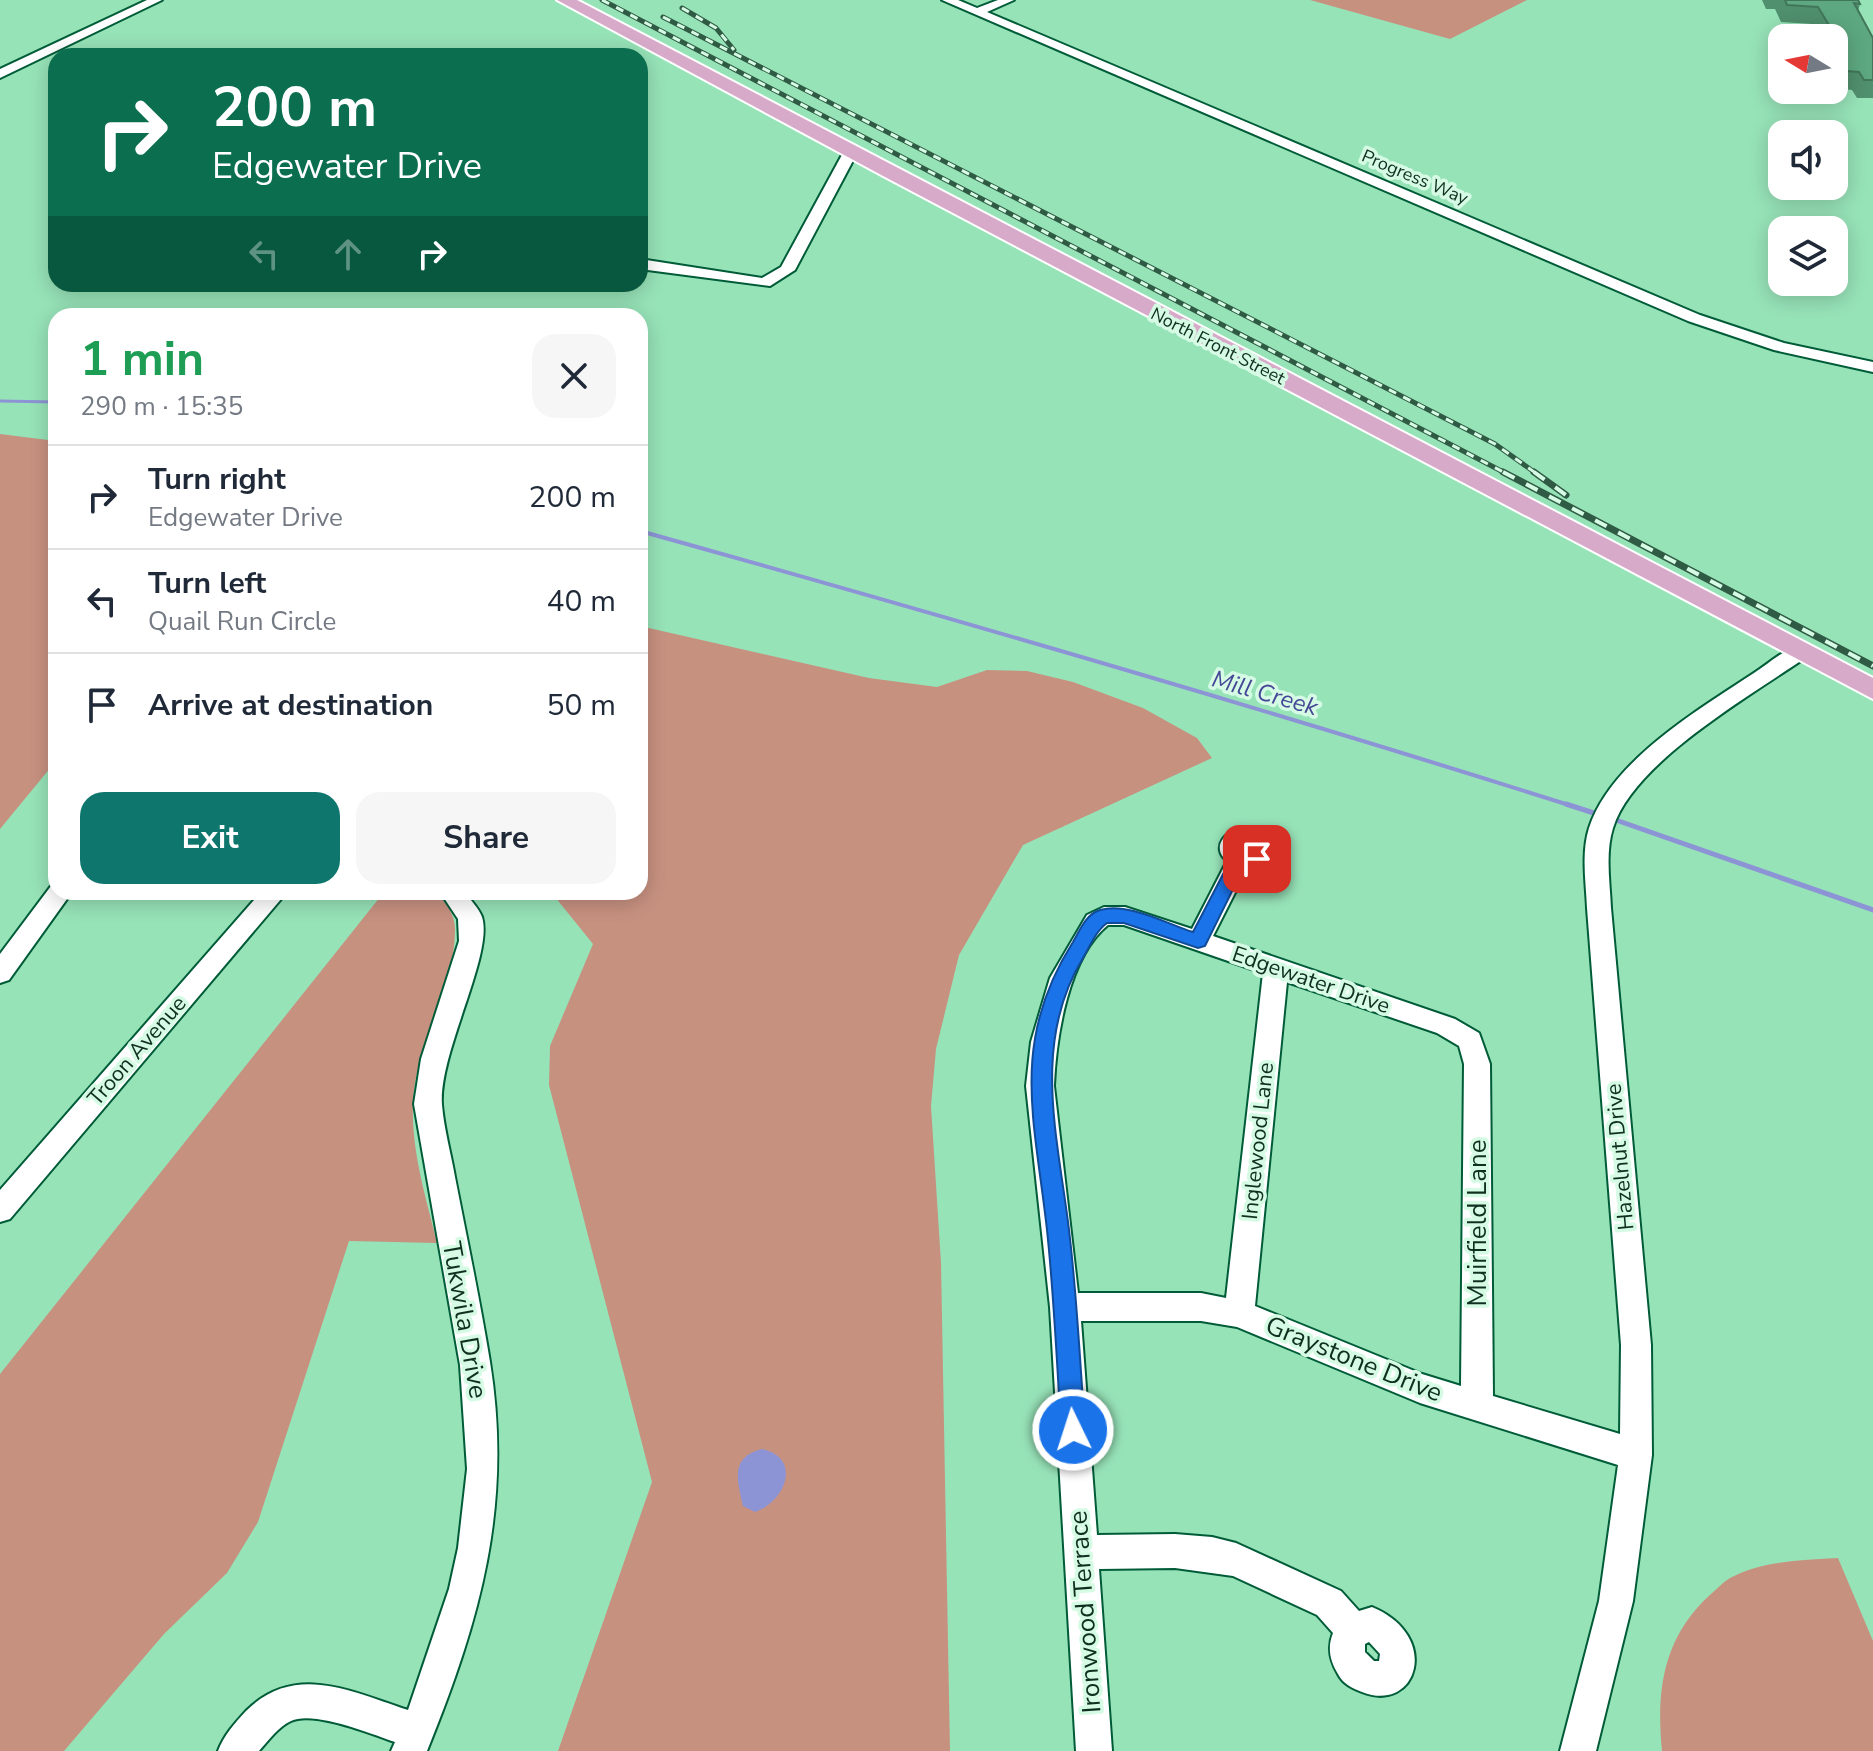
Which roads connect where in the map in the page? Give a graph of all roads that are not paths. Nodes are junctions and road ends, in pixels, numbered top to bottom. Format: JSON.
{"nodes":[{"id":1,"x":156,"y":0,"type":"edge"},
{"id":2,"x":565,"y":0,"type":"edge"},
{"id":3,"x":948,"y":0,"type":"edge"},
{"id":4,"x":1008,"y":0,"type":"edge"},
{"id":5,"x":977,"y":12,"type":"junction"},
{"id":6,"x":55,"y":48,"type":"edge"},
{"id":7,"x":48,"y":51,"type":"edge"},
{"id":8,"x":0,"y":74,"type":"edge"},
{"id":9,"x":850,"y":153,"type":"junction"},
{"id":10,"x":648,"y":265,"type":"edge"},
{"id":11,"x":1873,"y":367,"type":"edge"},
{"id":12,"x":1801,"y":651,"type":"junction"},
{"id":13,"x":1873,"y":690,"type":"edge"},
{"id":14,"x":1240,"y":859,"type":"dead end"},
{"id":15,"x":54,"y":900,"type":"edge"},
{"id":16,"x":268,"y":900,"type":"edge"},
{"id":17,"x":458,"y":900,"type":"edge"},
{"id":18,"x":1104,"y":916,"type":"joint"},
{"id":19,"x":1198,"y":941,"type":"junction"},
{"id":20,"x":1276,"y":968,"type":"junction"},
{"id":21,"x":0,"y":973,"type":"edge"},
{"id":22,"x":1470,"y":1040,"type":"joint"},
{"id":23,"x":0,"y":1210,"type":"edge"},
{"id":24,"x":1065,"y":1307,"type":"junction"},
{"id":25,"x":1239,"y":1314,"type":"junction"},
{"id":26,"x":1477,"y":1407,"type":"junction"},
{"id":27,"x":1636,"y":1455,"type":"junction"},
{"id":28,"x":1081,"y":1552,"type":"junction"},
{"id":29,"x":1353,"y":1630,"type":"dead end"},
{"id":30,"x":414,"y":1741,"type":"edge"},
{"id":31,"x":236,"y":1751,"type":"edge"},
{"id":32,"x":1094,"y":1751,"type":"edge"},
{"id":33,"x":1578,"y":1751,"type":"edge"}],
"edges":[{"from":1,"to":6,"type":"street"},
{"from":2,"to":9,"type":"main road","name":"North Front Street"},
{"from":3,"to":5,"type":"street","name":"Progress Way"},
{"from":4,"to":5,"type":"street"},
{"from":5,"to":11,"type":"street","name":"Progress Way"},
{"from":7,"to":8,"type":"street"},
{"from":9,"to":10,"type":"street"},
{"from":9,"to":12,"type":"main road","name":"North Front Street"},
{"from":12,"to":13,"type":"main road","name":"North Front Street"},
{"from":12,"to":27,"type":"street","name":"Hazelnut Drive"},
{"from":14,"to":19,"type":"street"},
{"from":15,"to":21,"type":"street"},
{"from":16,"to":23,"type":"street","name":"Troon Avenue"},
{"from":17,"to":30,"type":"street","name":"Tukwila Drive"},
{"from":18,"to":19,"type":"street","name":"Edgewater Drive"},
{"from":18,"to":24,"type":"street","name":"Ironwood Terrace"},
{"from":19,"to":20,"type":"street","name":"Edgewater Drive"},
{"from":20,"to":22,"type":"street","name":"Edgewater Drive"},
{"from":20,"to":25,"type":"street","name":"Inglewood Lane"},
{"from":22,"to":26,"type":"street","name":"Muirfield Lane"},
{"from":24,"to":25,"type":"street","name":"Graystone Drive"},
{"from":24,"to":28,"type":"street","name":"Ironwood Terrace"},
{"from":25,"to":26,"type":"street","name":"Graystone Drive"},
{"from":26,"to":27,"type":"street","name":"Graystone Drive"},
{"from":27,"to":33,"type":"street","name":"Hazelnut Drive"},
{"from":28,"to":29,"type":"street"},
{"from":28,"to":32,"type":"street","name":"Ironwood Terrace"},
{"from":30,"to":31,"type":"street"}]}
